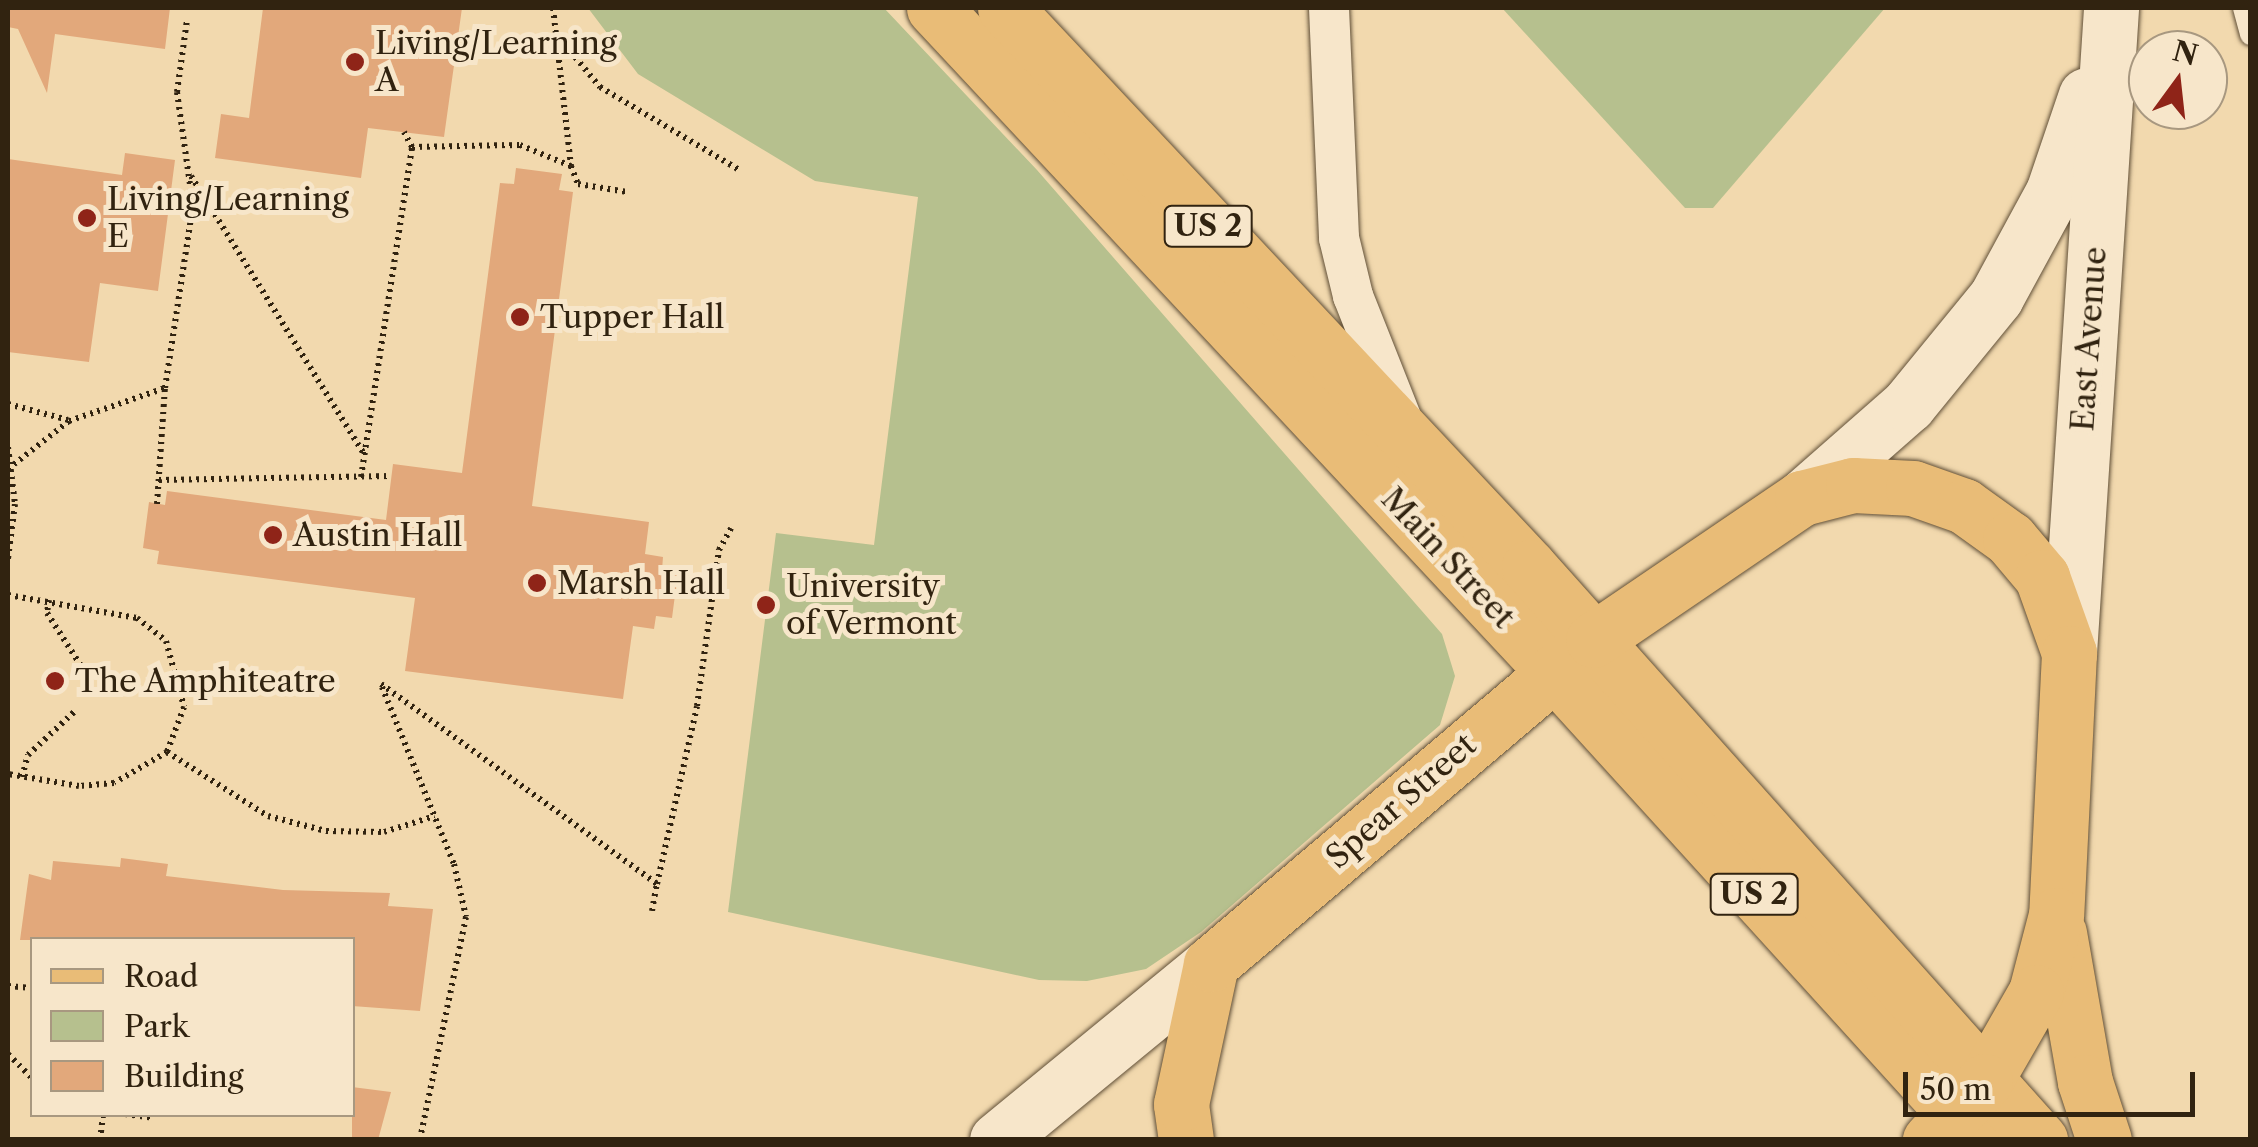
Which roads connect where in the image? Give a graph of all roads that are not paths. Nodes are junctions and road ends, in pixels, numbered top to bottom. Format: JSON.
{"nodes":[{"id":1,"x":934,"y":8,"type":"edge"},
{"id":2,"x":1005,"y":8,"type":"edge"},
{"id":3,"x":1329,"y":8,"type":"edge"},
{"id":4,"x":2244,"y":8,"type":"edge"},
{"id":5,"x":2110,"y":17,"type":"edge"},
{"id":6,"x":2250,"y":35,"type":"edge"},
{"id":7,"x":1412,"y":444,"type":"junction"},
{"id":8,"x":1802,"y":498,"type":"junction"},
{"id":9,"x":2070,"y":653,"type":"junction"},
{"id":10,"x":1574,"y":656,"type":"junction"},
{"id":11,"x":2056,"y":915,"type":"junction"},
{"id":12,"x":1211,"y":964,"type":"junction"},
{"id":13,"x":1962,"y":1119,"type":"edge"},
{"id":14,"x":997,"y":1140,"type":"edge"},
{"id":15,"x":1186,"y":1140,"type":"edge"},
{"id":16,"x":2040,"y":1140,"type":"edge"},
{"id":17,"x":2104,"y":1140,"type":"edge"}],
"edges":[{"from":1,"to":10,"type":"main road","name":"Main Street","number":"US 2"},
{"from":2,"to":7,"type":"main road","name":"Main Street","number":"US 2"},
{"from":3,"to":7,"type":"street"},
{"from":4,"to":6,"type":"lane"},
{"from":5,"to":8,"type":"main road","name":"East Avenue"},
{"from":5,"to":9,"type":"main road","name":"East Avenue"},
{"from":7,"to":10,"type":"main road","name":"Main Street","number":"US 2"},
{"from":8,"to":9,"type":"main road","name":"East Avenue"},
{"from":8,"to":10,"type":"main road","name":"East Avenue"},
{"from":9,"to":11,"type":"main road","name":"East Avenue"},
{"from":10,"to":12,"type":"main road","name":"Spear Street"},
{"from":10,"to":13,"type":"main road","name":"Main Street","number":"US 2"},
{"from":11,"to":13,"type":"main road","name":"East Avenue"},
{"from":11,"to":17,"type":"main road"},
{"from":12,"to":14,"type":"main road","name":"Spear Street"},
{"from":12,"to":15,"type":"main road"},
{"from":13,"to":16,"type":"main road","number":"US 2"}]}
